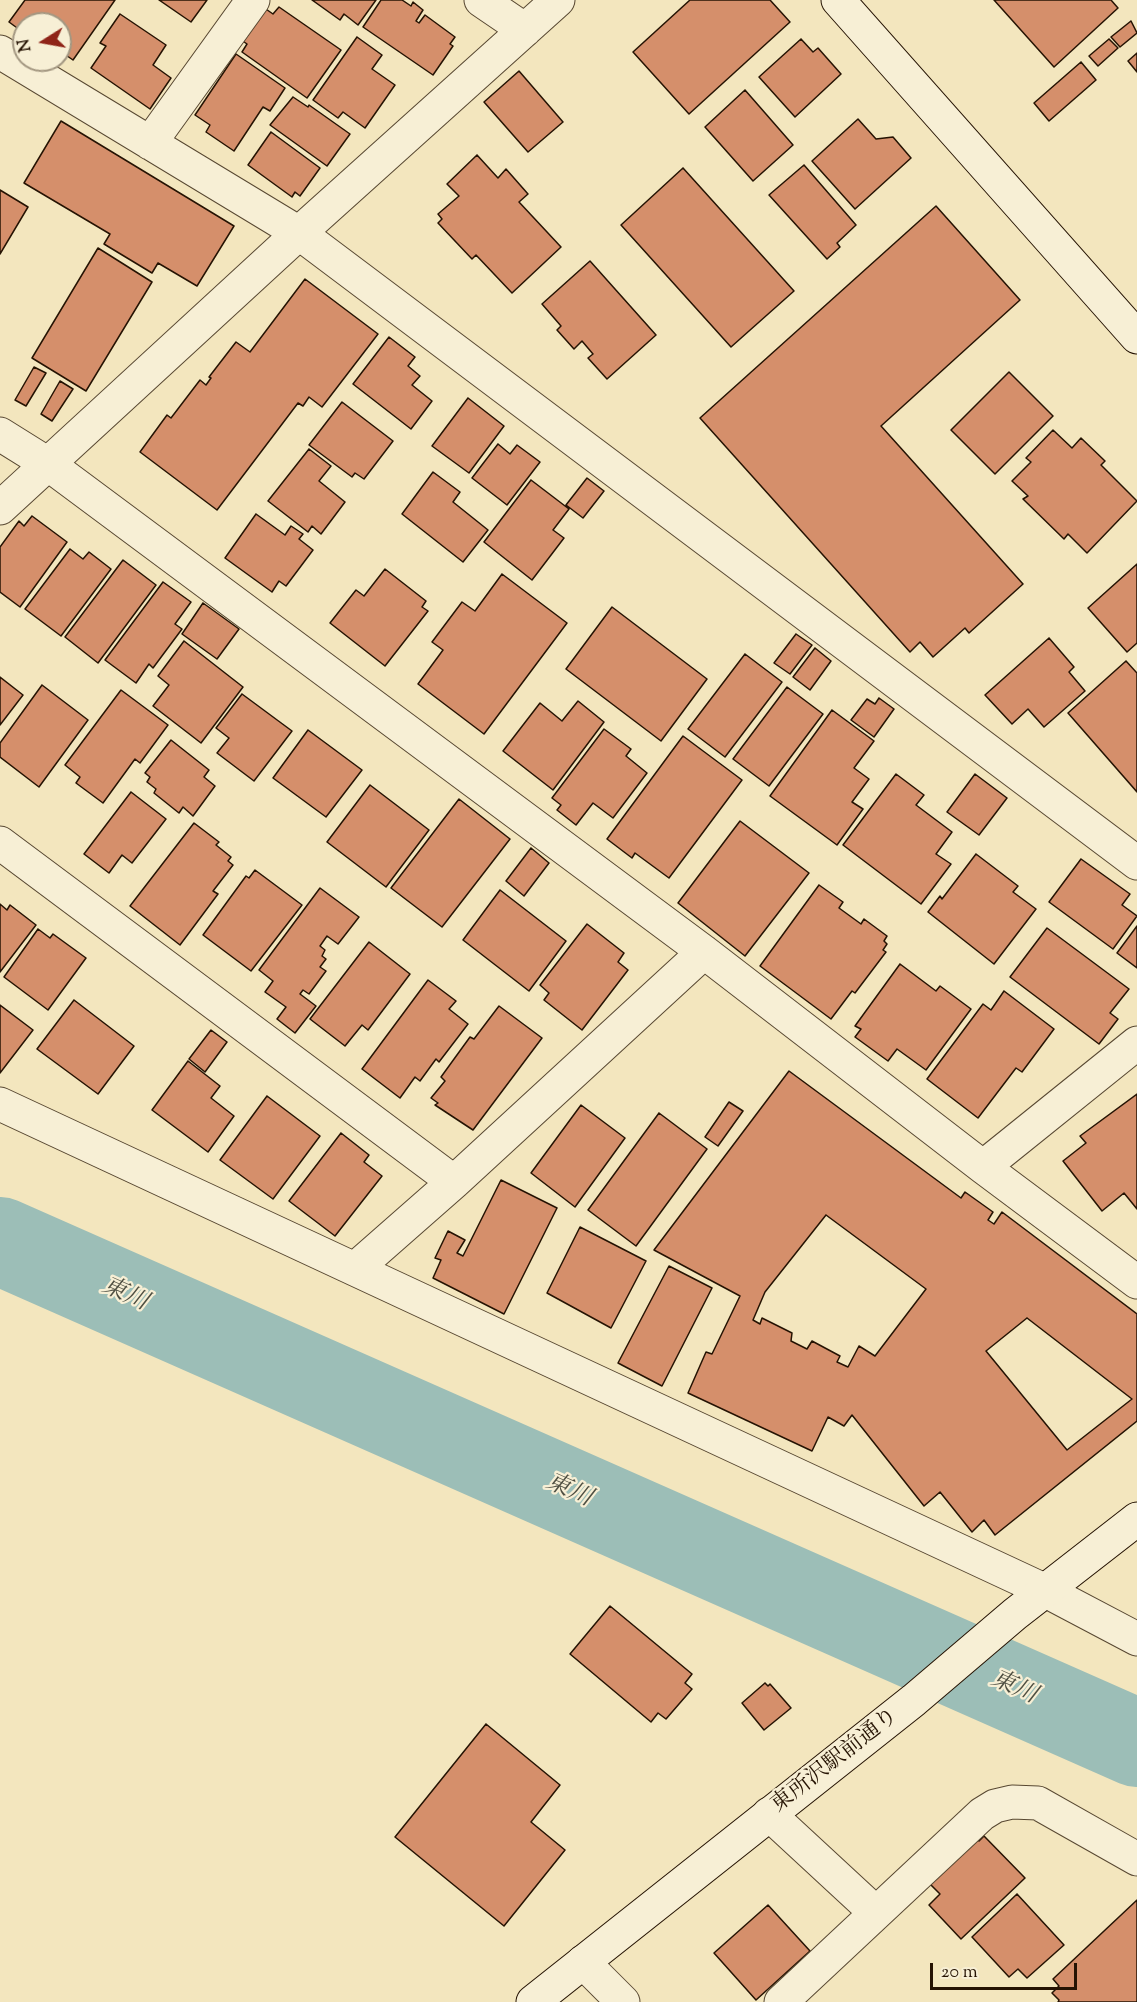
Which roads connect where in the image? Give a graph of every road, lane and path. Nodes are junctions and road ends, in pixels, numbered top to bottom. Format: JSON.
{"nodes":[{"id":1,"x":253,"y":0,"type":"edge"},
{"id":2,"x":481,"y":0,"type":"edge"},
{"id":3,"x":558,"y":0,"type":"edge"},
{"id":4,"x":838,"y":0,"type":"edge"},
{"id":5,"x":525,"y":30,"type":"junction"},
{"id":6,"x":0,"y":52,"type":"edge"},
{"id":7,"x":150,"y":143,"type":"junction"},
{"id":8,"x":299,"y":233,"type":"junction"},
{"id":9,"x":1137,"y":337,"type":"edge"},
{"id":10,"x":0,"y":434,"type":"edge"},
{"id":11,"x":48,"y":464,"type":"junction"},
{"id":12,"x":0,"y":508,"type":"edge"},
{"id":13,"x":0,"y":843,"type":"edge"},
{"id":14,"x":1137,"y":863,"type":"edge"},
{"id":15,"x":704,"y":952,"type":"junction"},
{"id":16,"x":1137,"y":1043,"type":"edge"},
{"id":17,"x":0,"y":1104,"type":"edge"},
{"id":18,"x":983,"y":1167,"type":"junction"},
{"id":19,"x":454,"y":1182,"type":"junction"},
{"id":20,"x":355,"y":1269,"type":"junction"},
{"id":21,"x":1137,"y":1282,"type":"edge"},
{"id":22,"x":1137,"y":1519,"type":"edge"},
{"id":23,"x":1046,"y":1591,"type":"junction"},
{"id":24,"x":1137,"y":1639,"type":"edge"},
{"id":25,"x":769,"y":1814,"type":"junction"},
{"id":26,"x":1137,"y":1859,"type":"edge"},
{"id":27,"x":876,"y":1913,"type":"junction"},
{"id":28,"x":583,"y":1962,"type":"junction"},
{"id":29,"x":533,"y":2002,"type":"edge"},
{"id":30,"x":623,"y":2002,"type":"edge"},
{"id":31,"x":781,"y":2002,"type":"edge"}],
"edges":[{"from":1,"to":7,"type":"street"},
{"from":2,"to":5,"type":"street"},
{"from":3,"to":5,"type":"street"},
{"from":4,"to":9,"type":"street"},
{"from":5,"to":8,"type":"street"},
{"from":6,"to":7,"type":"street"},
{"from":7,"to":8,"type":"street"},
{"from":8,"to":11,"type":"street"},
{"from":8,"to":14,"type":"street"},
{"from":10,"to":11,"type":"street"},
{"from":11,"to":12,"type":"street"},
{"from":11,"to":15,"type":"street"},
{"from":13,"to":19,"type":"street"},
{"from":15,"to":18,"type":"street"},
{"from":15,"to":19,"type":"street"},
{"from":16,"to":18,"type":"street"},
{"from":17,"to":20,"type":"street"},
{"from":18,"to":21,"type":"street"},
{"from":19,"to":20,"type":"street"},
{"from":20,"to":23,"type":"street"},
{"from":22,"to":23,"type":"street","name":"東所沢駅前通り"},
{"from":23,"to":24,"type":"street"},
{"from":23,"to":25,"type":"street","name":"東所沢駅前通り"},
{"from":25,"to":27,"type":"street"},
{"from":25,"to":28,"type":"street","name":"東所沢駅前通り"},
{"from":26,"to":27,"type":"street"},
{"from":27,"to":31,"type":"street"},
{"from":28,"to":29,"type":"street","name":"東所沢駅前通り"},
{"from":28,"to":30,"type":"street"}]}
